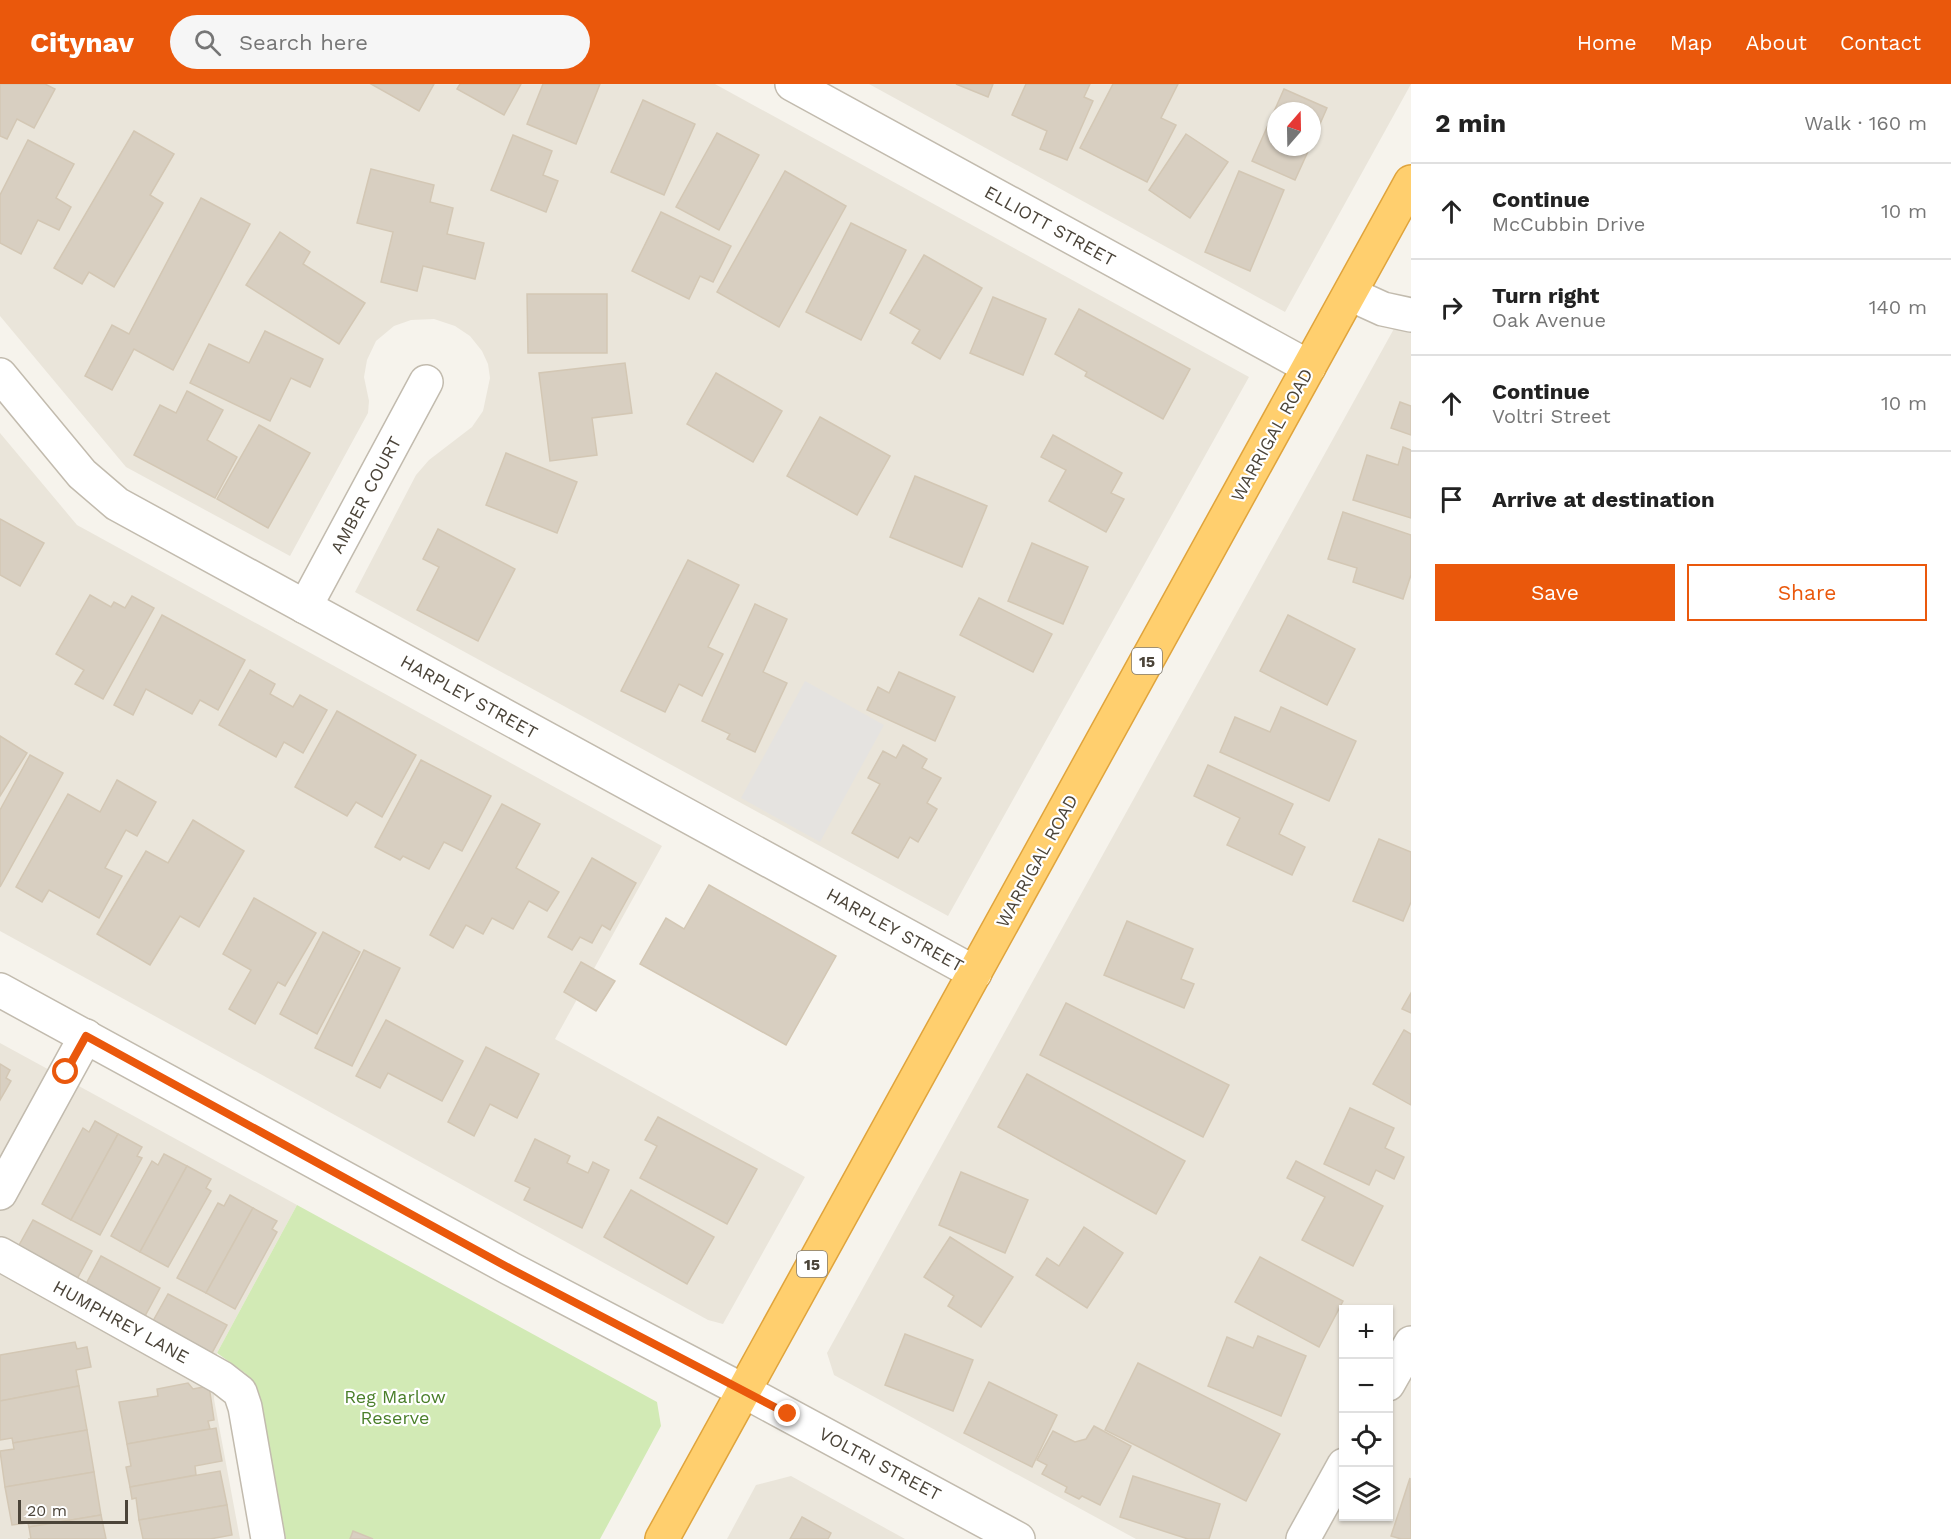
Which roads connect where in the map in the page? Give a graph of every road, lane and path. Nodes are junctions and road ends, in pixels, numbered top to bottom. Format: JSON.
{"nodes":[{"id":1,"x":792,"y":84,"type":"edge"},
{"id":2,"x":1411,"y":182,"type":"edge"},
{"id":3,"x":1350,"y":294,"type":"junction"},
{"id":4,"x":1411,"y":315,"type":"edge"},
{"id":5,"x":1309,"y":368,"type":"junction"},
{"id":6,"x":0,"y":375,"type":"edge"},
{"id":7,"x":426,"y":382,"type":"dead end"},
{"id":8,"x":305,"y":607,"type":"junction"},
{"id":9,"x":975,"y":973,"type":"junction"},
{"id":10,"x":0,"y":990,"type":"edge"},
{"id":11,"x":86,"y":1036,"type":"junction"},
{"id":12,"x":0,"y":1193,"type":"edge"},
{"id":13,"x":0,"y":1254,"type":"edge"},
{"id":14,"x":1411,"y":1343,"type":"edge"},
{"id":15,"x":1393,"y":1377,"type":"edge"},
{"id":16,"x":742,"y":1390,"type":"junction"},
{"id":17,"x":1343,"y":1467,"type":"edge"},
{"id":18,"x":268,"y":1539,"type":"edge"},
{"id":19,"x":662,"y":1539,"type":"edge"},
{"id":20,"x":1018,"y":1539,"type":"edge"},
{"id":21,"x":1303,"y":1539,"type":"edge"}],
"edges":[{"from":1,"to":5,"type":"street","name":"ELLIOTT STREET"},
{"from":2,"to":3,"type":"highway","name":"WARRIGAL ROAD","number":"15"},
{"from":3,"to":4,"type":"street"},
{"from":3,"to":5,"type":"highway","name":"WARRIGAL ROAD","number":"15"},
{"from":5,"to":9,"type":"highway","name":"WARRIGAL ROAD","number":"15"},
{"from":6,"to":8,"type":"street","name":"HARPLEY STREET"},
{"from":7,"to":8,"type":"street","name":"AMBER COURT"},
{"from":8,"to":9,"type":"street","name":"HARPLEY STREET"},
{"from":9,"to":16,"type":"highway","name":"WARRIGAL ROAD","number":"15"},
{"from":10,"to":11,"type":"street","name":"VOLTRI STREET"},
{"from":11,"to":12,"type":"street"},
{"from":11,"to":16,"type":"street","name":"VOLTRI STREET"},
{"from":13,"to":18,"type":"street","name":"HUMPHREY LANE"},
{"from":14,"to":15,"type":"street"},
{"from":16,"to":19,"type":"highway","name":"WARRIGAL ROAD","number":"15"},
{"from":16,"to":20,"type":"street","name":"VOLTRI STREET"},
{"from":17,"to":21,"type":"street"}]}
